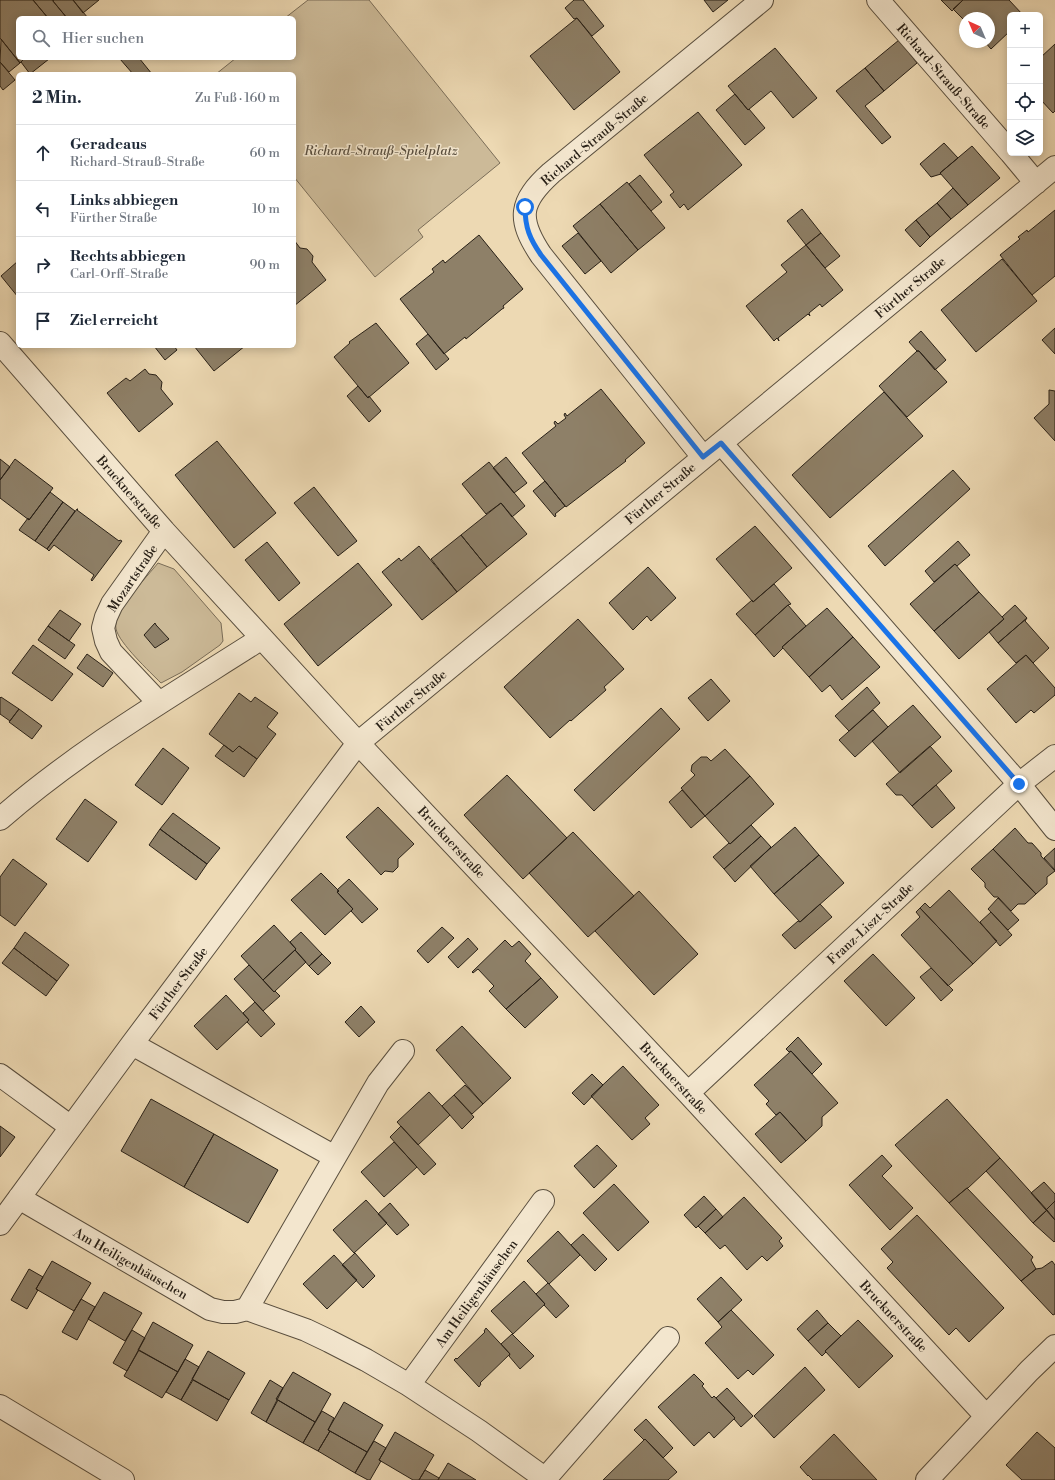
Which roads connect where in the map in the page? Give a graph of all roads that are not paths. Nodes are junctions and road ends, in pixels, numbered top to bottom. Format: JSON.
{"nodes":[{"id":1,"x":762,"y":0,"type":"edge"},
{"id":2,"x":878,"y":0,"type":"edge"},
{"id":3,"x":1007,"y":150,"type":"edge"},
{"id":4,"x":1013,"y":156,"type":"edge"},
{"id":5,"x":1055,"y":167,"type":"edge"},
{"id":6,"x":1036,"y":183,"type":"junction"},
{"id":7,"x":0,"y":343,"type":"edge"},
{"id":8,"x":721,"y":443,"type":"junction"},
{"id":9,"x":703,"y":457,"type":"junction"},
{"id":10,"x":164,"y":531,"type":"junction"},
{"id":11,"x":262,"y":638,"type":"junction"},
{"id":12,"x":159,"y":703,"type":"junction"},
{"id":13,"x":358,"y":744,"type":"junction"},
{"id":14,"x":1055,"y":756,"type":"edge"},
{"id":15,"x":1019,"y":784,"type":"junction"},
{"id":16,"x":0,"y":819,"type":"edge"},
{"id":17,"x":1055,"y":829,"type":"edge"},
{"id":18,"x":132,"y":1044,"type":"junction"},
{"id":19,"x":404,"y":1051,"type":"dead end"},
{"id":20,"x":0,"y":1075,"type":"edge"},
{"id":21,"x":688,"y":1093,"type":"junction"},
{"id":22,"x":71,"y":1127,"type":"junction"},
{"id":23,"x":335,"y":1157,"type":"junction"},
{"id":24,"x":19,"y":1198,"type":"junction"},
{"id":25,"x":543,"y":1201,"type":"dead end"},
{"id":26,"x":0,"y":1224,"type":"edge"},
{"id":27,"x":247,"y":1309,"type":"junction"},
{"id":28,"x":668,"y":1338,"type":"dead end"},
{"id":29,"x":1055,"y":1346,"type":"edge"},
{"id":30,"x":409,"y":1385,"type":"junction"},
{"id":31,"x":0,"y":1406,"type":"edge"},
{"id":32,"x":986,"y":1416,"type":"junction"},
{"id":33,"x":546,"y":1479,"type":"edge"},
{"id":34,"x":122,"y":1480,"type":"edge"},
{"id":35,"x":927,"y":1480,"type":"edge"}],
"edges":[{"from":1,"to":9,"type":"street","name":"Richard-Strauß-Straße"},
{"from":2,"to":3,"type":"street","name":"Richard-Strauß-Straße"},
{"from":4,"to":6,"type":"street","name":"Richard-Strauß-Straße"},
{"from":5,"to":6,"type":"street","name":"Fürther Straße"},
{"from":6,"to":8,"type":"street","name":"Fürther Straße"},
{"from":7,"to":10,"type":"street","name":"Brucknerstraße"},
{"from":8,"to":9,"type":"street","name":"Fürther Straße"},
{"from":8,"to":15,"type":"street"},
{"from":9,"to":13,"type":"street","name":"Fürther Straße"},
{"from":10,"to":11,"type":"street","name":"Brucknerstraße"},
{"from":10,"to":12,"type":"street","name":"Mozartstraße"},
{"from":11,"to":12,"type":"street"},
{"from":11,"to":13,"type":"street"},
{"from":12,"to":16,"type":"street"},
{"from":13,"to":18,"type":"street","name":"Fürther Straße"},
{"from":13,"to":21,"type":"street","name":"Brucknerstraße"},
{"from":14,"to":15,"type":"street","name":"Franz-Liszt-Straße"},
{"from":15,"to":17,"type":"street"},
{"from":15,"to":21,"type":"street","name":"Franz-Liszt-Straße"},
{"from":18,"to":22,"type":"street","name":"Fürther Straße"},
{"from":18,"to":23,"type":"street"},
{"from":19,"to":23,"type":"street"},
{"from":20,"to":22,"type":"street"},
{"from":21,"to":32,"type":"street","name":"Brucknerstraße"},
{"from":22,"to":24,"type":"street","name":"Fürther Straße"},
{"from":23,"to":27,"type":"street"},
{"from":24,"to":26,"type":"street","name":"Fürther Straße"},
{"from":24,"to":27,"type":"street","name":"Am Heiligenhäuschen"},
{"from":25,"to":30,"type":"street","name":"Am Heiligenhäuschen"},
{"from":27,"to":30,"type":"street","name":"Am Heiligenhäuschen"},
{"from":28,"to":33,"type":"street","name":"Am Heiligenhäuschen"},
{"from":29,"to":32,"type":"street"},
{"from":30,"to":33,"type":"street","name":"Am Heiligenhäuschen"},
{"from":31,"to":34,"type":"street"},
{"from":32,"to":35,"type":"street"}]}
